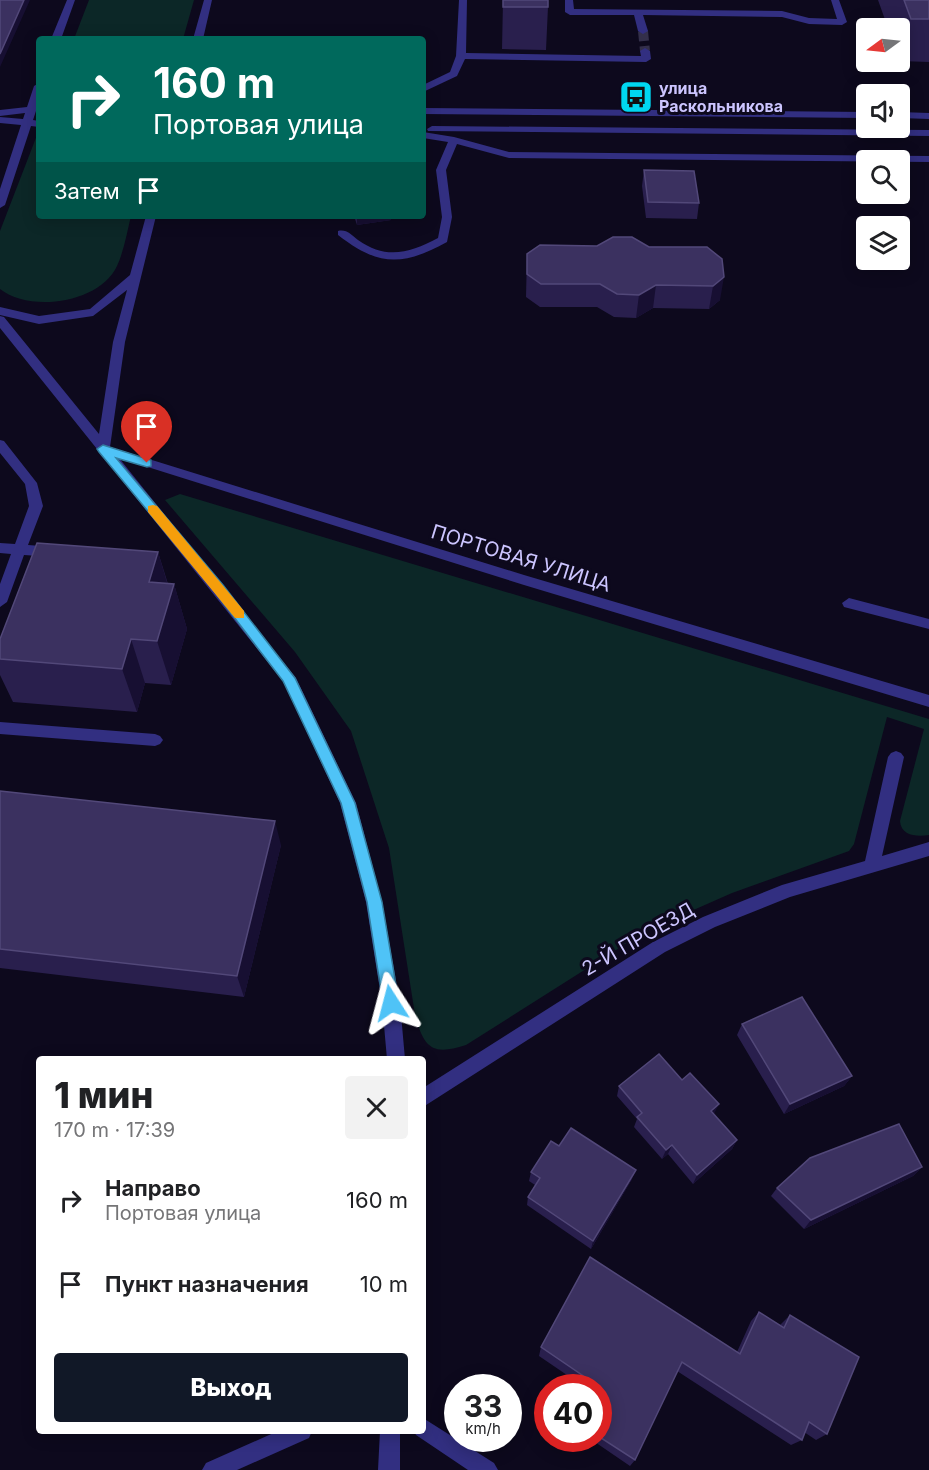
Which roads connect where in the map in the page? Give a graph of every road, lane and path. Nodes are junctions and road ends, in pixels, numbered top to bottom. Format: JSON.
{"nodes":[{"id":1,"x":71,"y":0,"type":"edge"},
{"id":2,"x":208,"y":0,"type":"edge"},
{"id":3,"x":463,"y":0,"type":"edge"},
{"id":4,"x":569,"y":0,"type":"edge"},
{"id":5,"x":835,"y":0,"type":"edge"},
{"id":6,"x":638,"y":12,"type":"junction"},
{"id":7,"x":644,"y":31,"type":"tunnel mouth"},
{"id":8,"x":57,"y":36,"type":"edge"},
{"id":9,"x":199,"y":36,"type":"edge"},
{"id":10,"x":645,"y":51,"type":"dead end"},
{"id":11,"x":461,"y":56,"type":"junction"},
{"id":12,"x":426,"y":88,"type":"edge"},
{"id":13,"x":35,"y":108,"type":"edge"},
{"id":14,"x":426,"y":111,"type":"edge"},
{"id":15,"x":0,"y":113,"type":"edge"},
{"id":16,"x":856,"y":115,"type":"edge"},
{"id":17,"x":910,"y":115,"type":"edge"},
{"id":18,"x":929,"y":116,"type":"edge"},
{"id":19,"x":0,"y":120,"type":"edge"},
{"id":20,"x":27,"y":123,"type":"junction"},
{"id":21,"x":36,"y":124,"type":"edge"},
{"id":22,"x":426,"y":129,"type":"edge"},
{"id":23,"x":929,"y":133,"type":"edge"},
{"id":24,"x":426,"y":135,"type":"edge"},
{"id":25,"x":454,"y":140,"type":"junction"},
{"id":26,"x":929,"y":159,"type":"edge"},
{"id":27,"x":0,"y":205,"type":"edge"},
{"id":28,"x":151,"y":219,"type":"edge"},
{"id":29,"x":342,"y":233,"type":"dead end"},
{"id":30,"x":134,"y":278,"type":"junction"},
{"id":31,"x":0,"y":311,"type":"edge"},
{"id":32,"x":0,"y":320,"type":"edge"},
{"id":33,"x":0,"y":444,"type":"edge"},
{"id":34,"x":103,"y":449,"type":"junction"},
{"id":35,"x":0,"y":548,"type":"edge"},
{"id":36,"x":21,"y":549,"type":"junction"},
{"id":37,"x":64,"y":552,"type":"edge"},
{"id":38,"x":0,"y":602,"type":"edge"},
{"id":39,"x":849,"y":603,"type":"dead end"},
{"id":40,"x":929,"y":624,"type":"edge"},
{"id":41,"x":929,"y":700,"type":"edge"},
{"id":42,"x":0,"y":728,"type":"edge"},
{"id":43,"x":155,"y":740,"type":"dead end"},
{"id":44,"x":896,"y":757,"type":"dead end"},
{"id":45,"x":929,"y":849,"type":"edge"},
{"id":46,"x":872,"y":864,"type":"junction"},
{"id":47,"x":396,"y":1056,"type":"edge"},
{"id":48,"x":426,"y":1096,"type":"edge"},
{"id":49,"x":426,"y":1430,"type":"edge"},
{"id":50,"x":295,"y":1434,"type":"edge"},
{"id":51,"x":390,"y":1434,"type":"edge"},
{"id":52,"x":213,"y":1470,"type":"edge"},
{"id":53,"x":389,"y":1470,"type":"edge"},
{"id":54,"x":487,"y":1470,"type":"edge"}],
"edges":[{"from":1,"to":8,"type":"street"},
{"from":2,"to":9,"type":"street"},
{"from":3,"to":11,"type":"street"},
{"from":4,"to":6,"type":"street"},
{"from":5,"to":6,"type":"street"},
{"from":6,"to":7,"type":"street"},
{"from":10,"to":11,"type":"street"},
{"from":11,"to":12,"type":"street"},
{"from":13,"to":15,"type":"street"},
{"from":13,"to":20,"type":"street"},
{"from":14,"to":16,"type":"street"},
{"from":17,"to":18,"type":"street"},
{"from":19,"to":20,"type":"street"},
{"from":20,"to":21,"type":"street"},
{"from":20,"to":27,"type":"street"},
{"from":22,"to":23,"type":"street"},
{"from":24,"to":25,"type":"street"},
{"from":25,"to":26,"type":"street"},
{"from":25,"to":29,"type":"street"},
{"from":28,"to":30,"type":"street"},
{"from":30,"to":31,"type":"street"},
{"from":30,"to":34,"type":"street"},
{"from":32,"to":34,"type":"street"},
{"from":33,"to":36,"type":"street"},
{"from":34,"to":41,"type":"street","name":"ПОРТОВАЯ УЛИЦА"},
{"from":34,"to":47,"type":"street"},
{"from":35,"to":36,"type":"street"},
{"from":36,"to":37,"type":"street"},
{"from":36,"to":38,"type":"street"},
{"from":39,"to":40,"type":"street"},
{"from":42,"to":43,"type":"street"},
{"from":44,"to":46,"type":"street"},
{"from":45,"to":46,"type":"street","name":"2-Й ПРОЕЗД"},
{"from":46,"to":48,"type":"street","name":"2-Й ПРОЕЗД"},
{"from":49,"to":54,"type":"street"},
{"from":50,"to":52,"type":"street"},
{"from":51,"to":53,"type":"street"}]}
